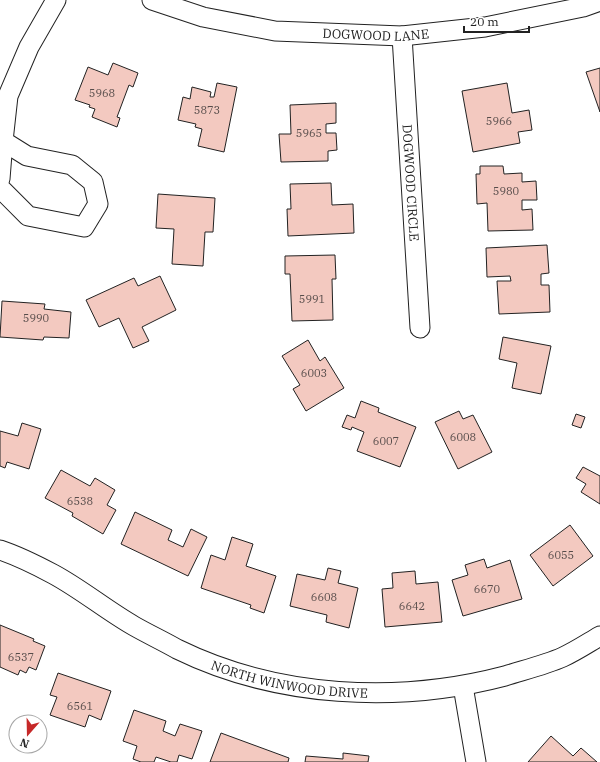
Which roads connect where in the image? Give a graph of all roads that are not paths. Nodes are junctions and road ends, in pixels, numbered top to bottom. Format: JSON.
{"nodes":[{"id":1,"x":56,"y":0,"type":"edge"},
{"id":2,"x":152,"y":0,"type":"edge"},
{"id":3,"x":600,"y":1,"type":"edge"},
{"id":4,"x":402,"y":36,"type":"junction"},
{"id":5,"x":3,"y":140,"type":"junction"},
{"id":6,"x":0,"y":179,"type":"edge"},
{"id":7,"x":0,"y":188,"type":"edge"},
{"id":8,"x":420,"y":328,"type":"dead end"},
{"id":9,"x":0,"y":550,"type":"edge"},
{"id":10,"x":600,"y":636,"type":"edge"},
{"id":11,"x":463,"y":686,"type":"junction"},
{"id":12,"x":476,"y":762,"type":"edge"}],
"edges":[{"from":1,"to":5,"type":"street"},
{"from":2,"to":4,"type":"street","name":"DOGWOOD LANE"},
{"from":3,"to":4,"type":"street","name":"DOGWOOD LANE"},
{"from":4,"to":8,"type":"street","name":"DOGWOOD CIRCLE"},
{"from":5,"to":6,"type":"street"},
{"from":5,"to":7,"type":"street"},
{"from":9,"to":11,"type":"street","name":"NORTH WINWOOD DRIVE"},
{"from":10,"to":11,"type":"street","name":"NORTH WINWOOD DRIVE"},
{"from":11,"to":12,"type":"street"}]}
